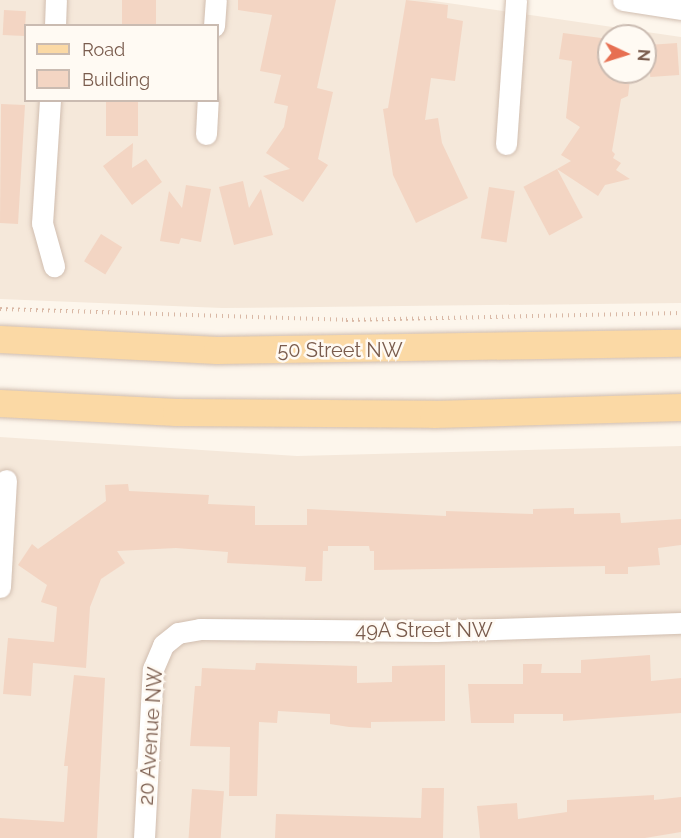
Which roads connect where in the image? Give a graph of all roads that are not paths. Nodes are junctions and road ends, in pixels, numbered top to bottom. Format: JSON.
{"nodes":[{"id":1,"x":56,"y":0,"type":"edge"},
{"id":2,"x":216,"y":0,"type":"edge"},
{"id":3,"x":516,"y":0,"type":"edge"},
{"id":4,"x":622,"y":0,"type":"edge"},
{"id":5,"x":681,"y":9,"type":"edge"},
{"id":6,"x":55,"y":24,"type":"edge"},
{"id":7,"x":214,"y":24,"type":"edge"},
{"id":8,"x":50,"y":102,"type":"edge"},
{"id":9,"x":208,"y":102,"type":"edge"},
{"id":10,"x":206,"y":134,"type":"dead end"},
{"id":11,"x":506,"y":144,"type":"dead end"},
{"id":12,"x":54,"y":266,"type":"dead end"},
{"id":13,"x":0,"y":339,"type":"edge"},
{"id":14,"x":681,"y":343,"type":"edge"},
{"id":15,"x":0,"y":404,"type":"edge"},
{"id":16,"x":681,"y":407,"type":"edge"},
{"id":17,"x":6,"y":480,"type":"dead end"},
{"id":18,"x":0,"y":587,"type":"edge"},
{"id":19,"x":681,"y":624,"type":"edge"},
{"id":20,"x":170,"y":639,"type":"joint"},
{"id":21,"x":144,"y":838,"type":"edge"}],
"edges":[{"from":1,"to":6,"type":"street"},
{"from":2,"to":7,"type":"street"},
{"from":3,"to":11,"type":"street"},
{"from":4,"to":5,"type":"street"},
{"from":8,"to":12,"type":"street"},
{"from":9,"to":10,"type":"street"},
{"from":13,"to":14,"type":"main road","name":"50 Street NW"},
{"from":15,"to":16,"type":"main road"},
{"from":17,"to":18,"type":"street"},
{"from":19,"to":20,"type":"street","name":"49A Street NW"},
{"from":20,"to":21,"type":"street","name":"20 Avenue NW"}]}
